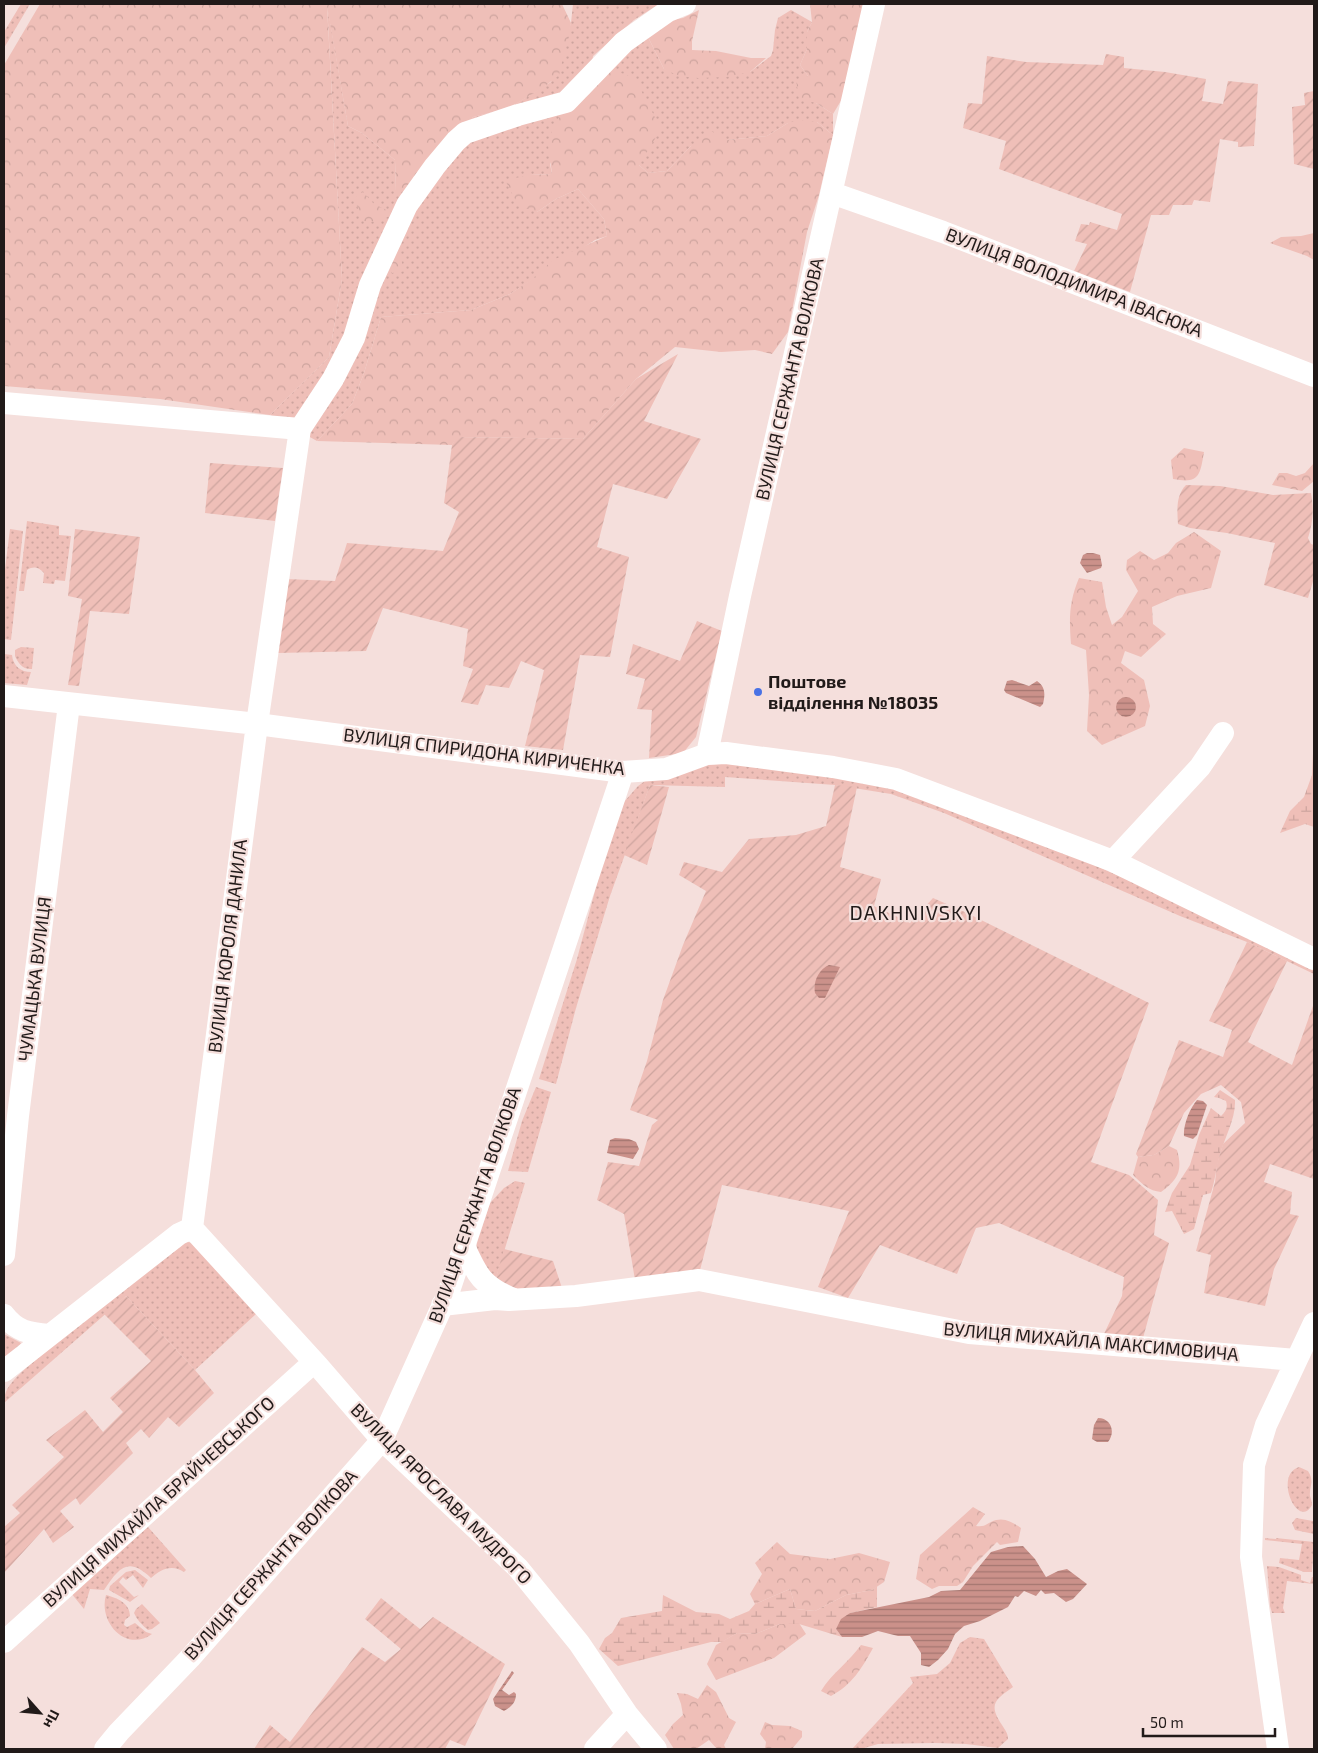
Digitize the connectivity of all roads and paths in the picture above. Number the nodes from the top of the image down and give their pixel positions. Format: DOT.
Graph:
graph roads {
  1 [pos="685,4"];
  2 [pos="874,4"];
  3 [pos="832,193"];
  4 [pos="1314,376"];
  5 [pos="4,403"];
  6 [pos="300,429"];
  7 [pos="4,696"];
  8 [pos="69,704"];
  9 [pos="257,724"];
  10 [pos="1223,733"];
  11 [pos="707,754"];
  12 [pos="623,772"];
  13 [pos="1113,861"];
  14 [pos="1314,959"];
  15 [pos="192,1228"];
  16 [pos="464,1246"];
  17 [pos="4,1255"];
  18 [pos="514,1300"];
  19 [pos="442,1305"];
  20 [pos="4,1315"];
  21 [pos="1314,1323"];
  22 [pos="50,1335"];
  23 [pos="1296,1360"];
  24 [pos="314,1362"];
  25 [pos="4,1371"];
  26 [pos="382,1440"];
  27 [pos="4,1642"];
  28 [pos="627,1714"];
  29 [pos="105,1749"];
  30 [pos="595,1749"];
  31 [pos="656,1749"];
  32 [pos="1278,1749"];
  1 -- 6 [label="street"];
  2 -- 3 [label="street, ВУЛИЦЯ СЕРЖАНТА ВОЛКОВА"];
  3 -- 4 [label="street, ВУЛИЦЯ ВОЛОДИМИРА ІВАСЮКА"];
  3 -- 11 [label="street, ВУЛИЦЯ СЕРЖАНТА ВОЛКОВА"];
  5 -- 6 [label="street"];
  6 -- 9 [label="street, ВУЛИЦЯ КОРОЛЯ ДАНИЛА"];
  7 -- 8 [label="street, ВУЛИЦЯ СПИРИДОНА КИРИЧЕНКА"];
  8 -- 9 [label="street, ВУЛИЦЯ СПИРИДОНА КИРИЧЕНКА"];
  8 -- 17 [label="street, ЧУМАЦЬКА ВУЛИЦЯ"];
  9 -- 12 [label="street, ВУЛИЦЯ СПИРИДОНА КИРИЧЕНКА"];
  9 -- 15 [label="street, ВУЛИЦЯ КОРОЛЯ ДАНИЛА"];
  10 -- 13 [label="street"];
  11 -- 12 [label="street, ВУЛИЦЯ СПИРИДОНА КИРИЧЕНКА"];
  11 -- 13 [label="street, ВУЛИЦЯ СПИРИДОНА КИРИЧЕНКА"];
  12 -- 16 [label="street, ВУЛИЦЯ СЕРЖАНТА ВОЛКОВА"];
  13 -- 14 [label="street, ВУЛИЦЯ СПИРИДОНА КИРИЧЕНКА"];
  15 -- 22 [label="street"];
  15 -- 24 [label="street, ВУЛИЦЯ ЯРОСЛАВА МУДРОГО"];
  16 -- 18 [label="street"];
  16 -- 19 [label="street, ВУЛИЦЯ СЕРЖАНТА ВОЛКОВА"];
  18 -- 19 [label="street, ВУЛИЦЯ МИХАЙЛА МАКСИМОВИЧА"];
  18 -- 23 [label="street, ВУЛИЦЯ МИХАЙЛА МАКСИМОВИЧА"];
  19 -- 26 [label="street, ВУЛИЦЯ СЕРЖАНТА ВОЛКОВА"];
  20 -- 22 [label="street"];
  21 -- 23 [label="street"];
  22 -- 25 [label="street"];
  23 -- 32 [label="street"];
  24 -- 26 [label="street, ВУЛИЦЯ ЯРОСЛАВА МУДРОГО"];
  24 -- 27 [label="street, ВУЛИЦЯ МИХАЙЛА БРАЙЧЕВСЬКОГО"];
  26 -- 28 [label="street, ВУЛИЦЯ ЯРОСЛАВА МУДРОГО"];
  26 -- 29 [label="street, ВУЛИЦЯ СЕРЖАНТА ВОЛКОВА"];
  28 -- 30 [label="street"];
  28 -- 31 [label="street, ВУЛИЦЯ ЯРОСЛАВА МУДРОГО"];
}
